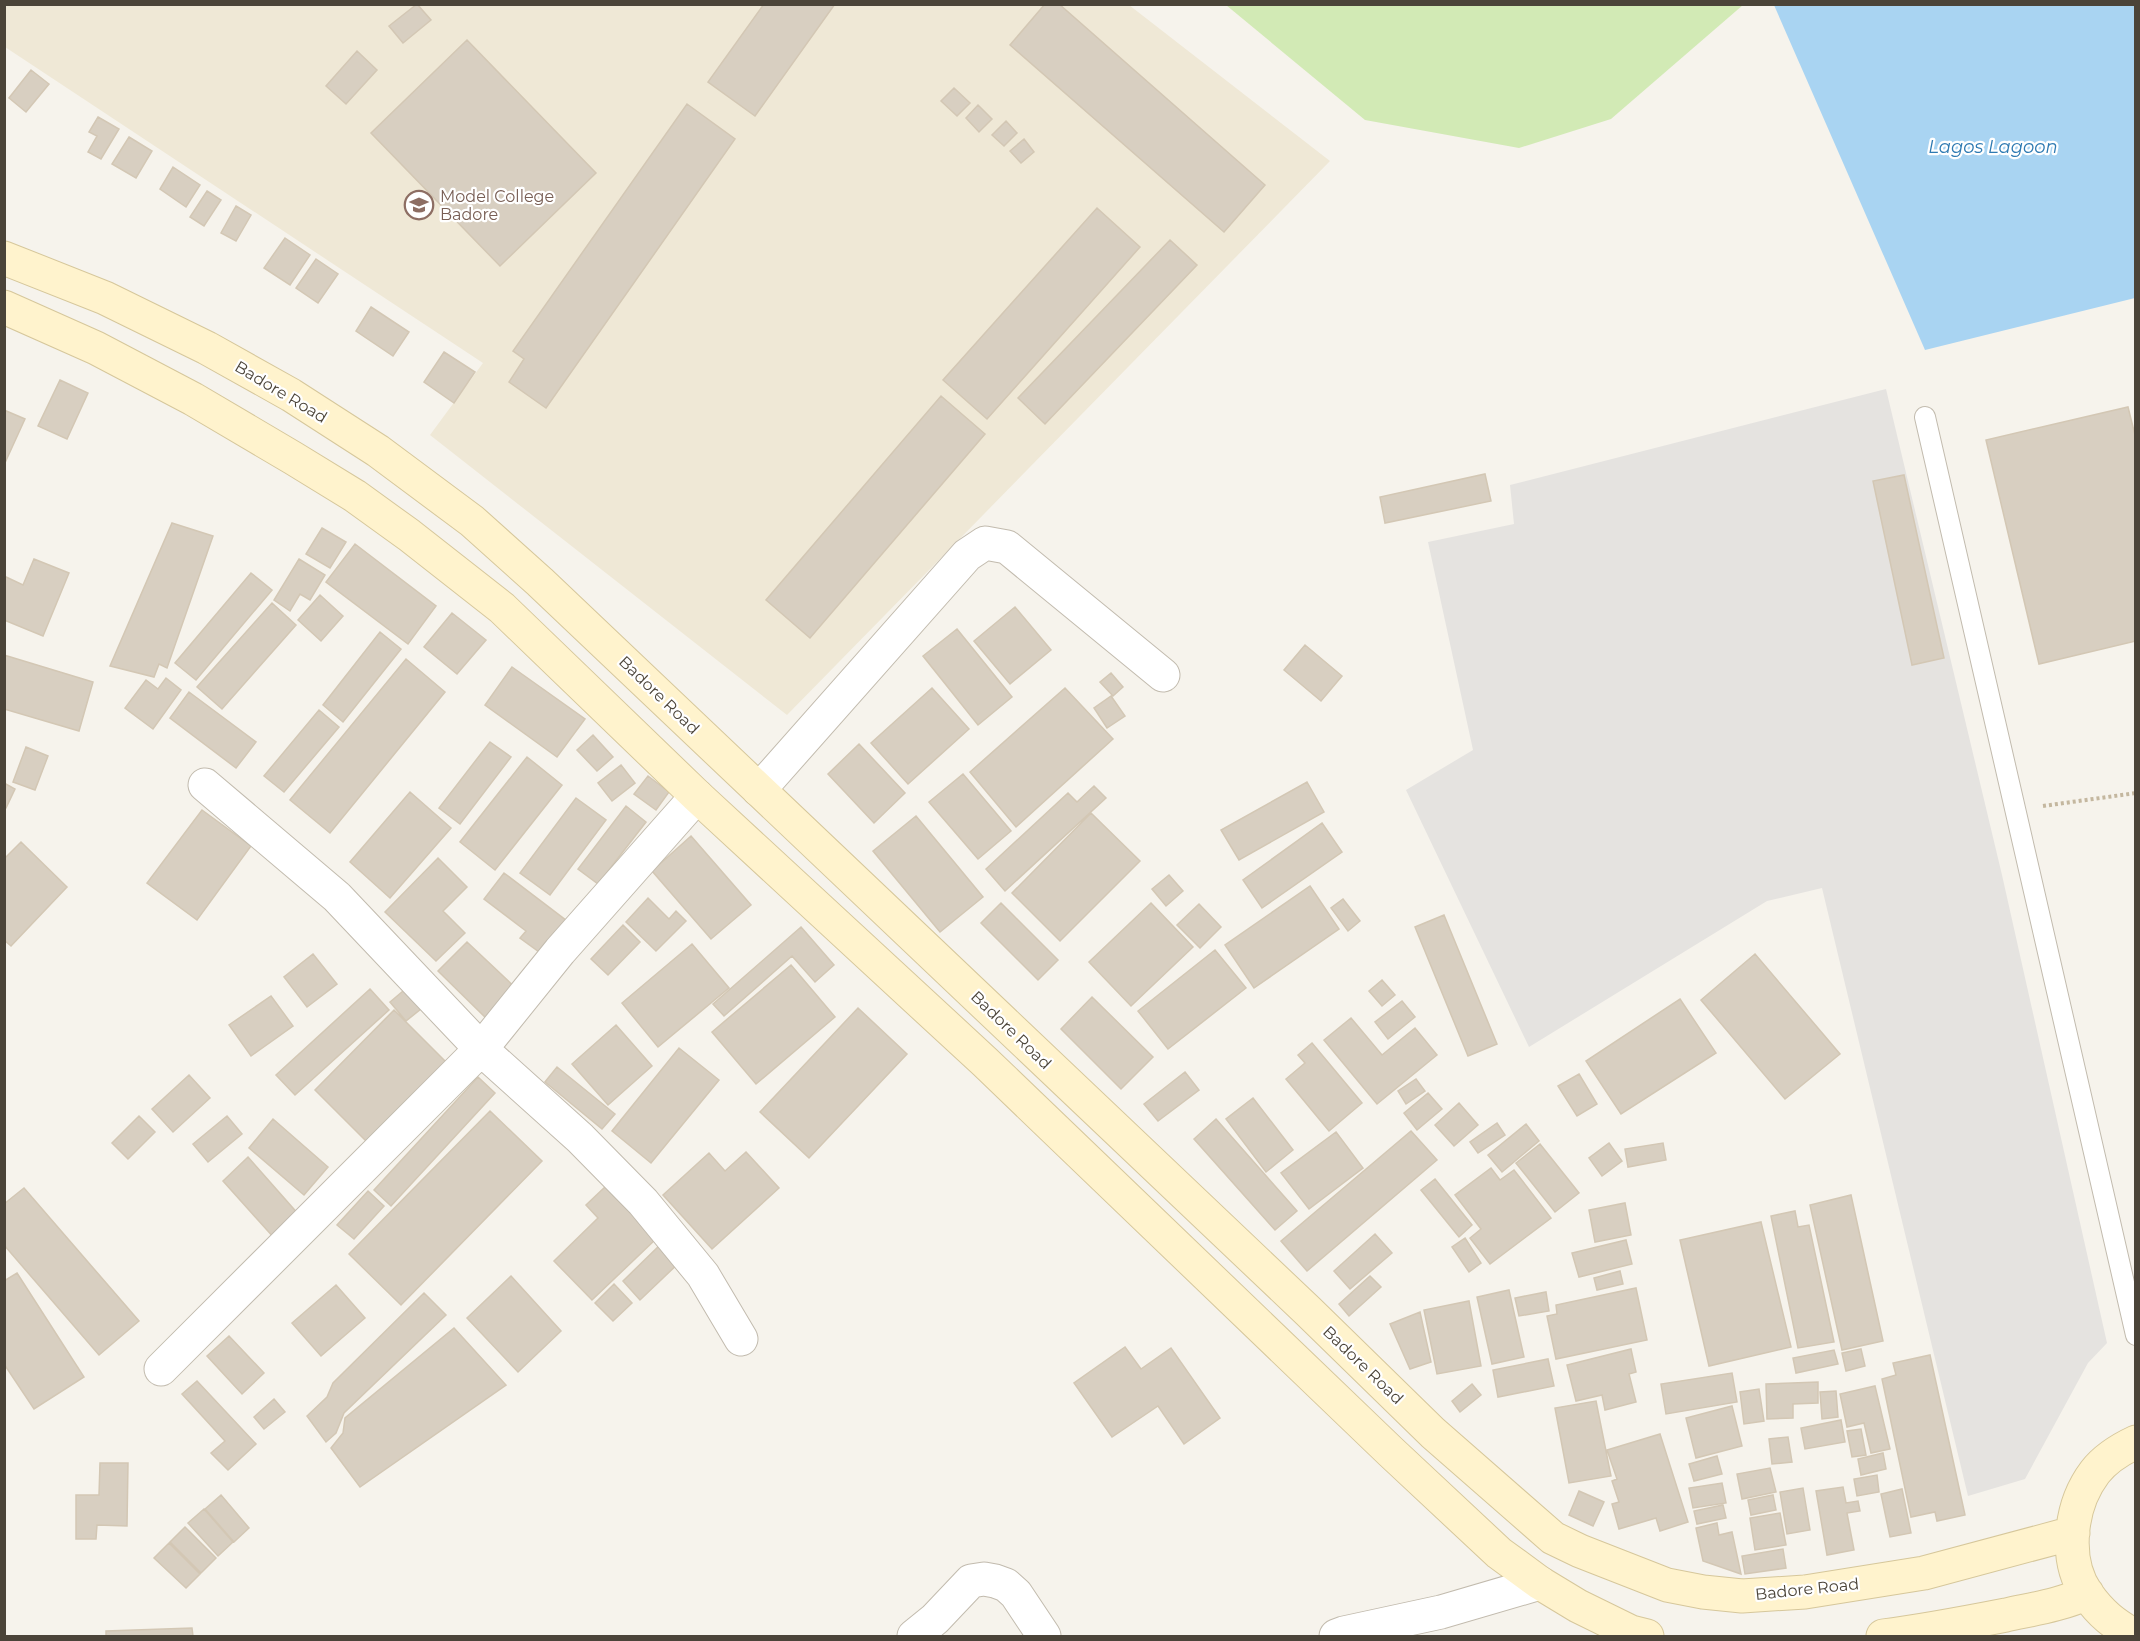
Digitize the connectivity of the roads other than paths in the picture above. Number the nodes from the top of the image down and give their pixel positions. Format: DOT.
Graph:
graph roads {
  1 [pos="4,258"];
  2 [pos="4,307"];
  3 [pos="1925,417"];
  4 [pos="1163,675"];
  5 [pos="205,785"];
  6 [pos="759,790"];
  7 [pos="698,796"];
  8 [pos="481,1049"];
  9 [pos="2136,1335"];
  10 [pos="741,1339"];
  11 [pos="161,1369"];
  12 [pos="2136,1442"];
  13 [pos="2073,1533"];
  14 [pos="1540,1583"];
  15 [pos="2086,1593"];
  16 [pos="914,1636"];
  17 [pos="1044,1636"];
  18 [pos="1336,1636"];
  19 [pos="1647,1636"];
  20 [pos="1883,1636"];
  21 [pos="2135,1636"];
  1 -- 6 [label="main road, Badore Road"];
  2 -- 7 [label="main road"];
  3 -- 9 [label="lane"];
  4 -- 6 [label="street"];
  5 -- 8 [label="street"];
  6 -- 13 [label="main road, Badore Road"];
  7 -- 8 [label="street"];
  7 -- 14 [label="main road"];
  8 -- 10 [label="street"];
  8 -- 11 [label="street"];
  12 -- 13 [label="main road"];
  13 -- 15 [label="main road"];
  14 -- 18 [label="street"];
  14 -- 19 [label="main road"];
  15 -- 20 [label="main road"];
  15 -- 21 [label="main road"];
  16 -- 17 [label="street"];
}
